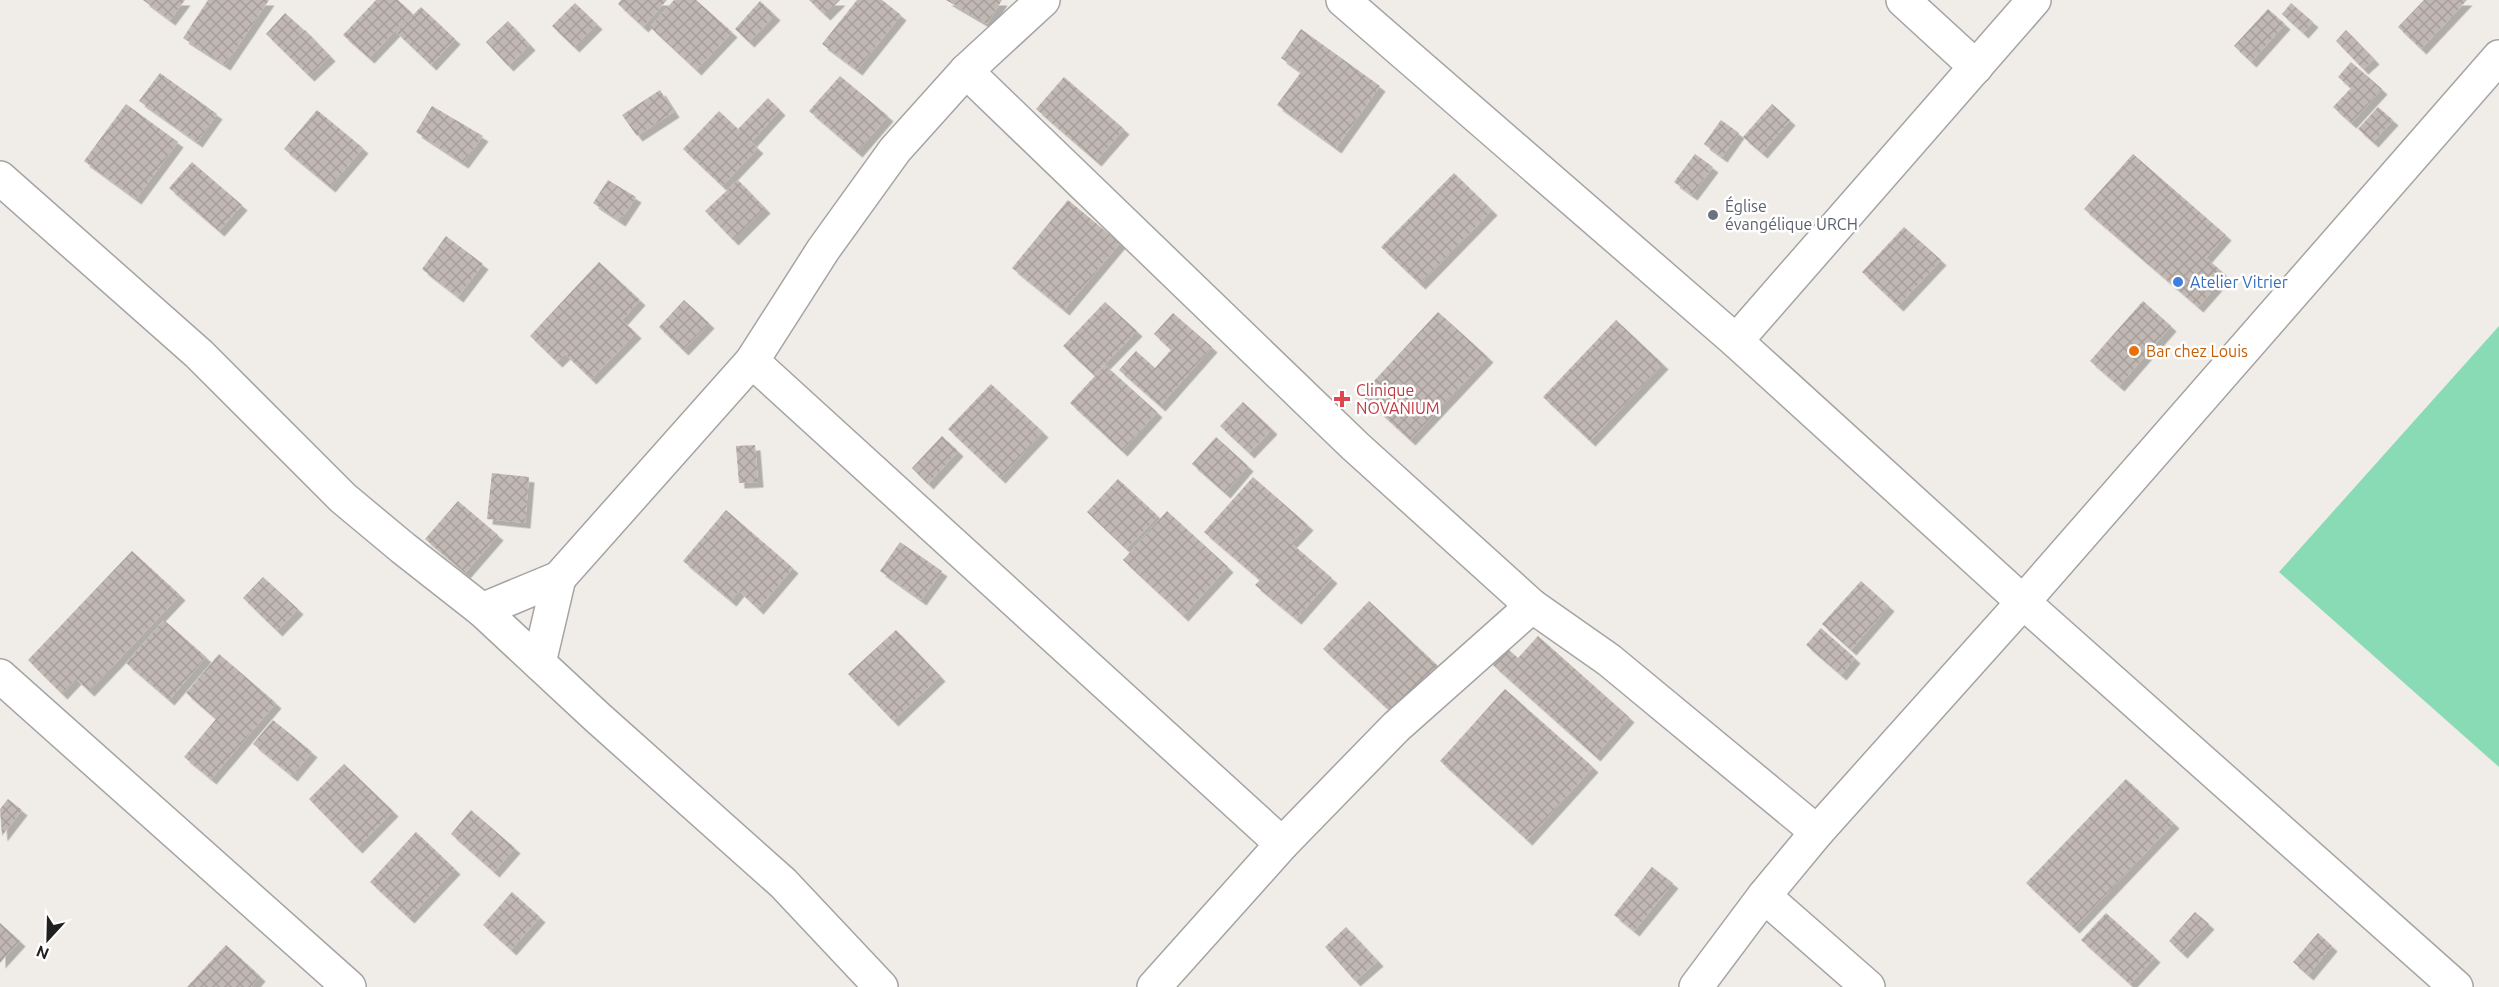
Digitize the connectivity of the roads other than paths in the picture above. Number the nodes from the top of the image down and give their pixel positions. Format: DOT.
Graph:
graph roads {
  1 [pos="1043,0"];
  2 [pos="1343,0"];
  3 [pos="1903,0"];
  4 [pos="2034,0"];
  5 [pos="2499,57"];
  6 [pos="1976,67"];
  7 [pos="966,71"];
  8 [pos="0,178"];
  9 [pos="1736,341"];
  10 [pos="752,361"];
  11 [pos="559,578"];
  12 [pos="2023,602"];
  13 [pos="1532,606"];
  14 [pos="482,610"];
  15 [pos="538,663"];
  16 [pos="0,676"];
  17 [pos="1817,832"];
  18 [pos="1282,844"];
  19 [pos="1764,896"];
  20 [pos="349,987"];
  21 [pos="881,987"];
  22 [pos="1154,987"];
  23 [pos="1695,987"];
  24 [pos="1868,987"];
  25 [pos="2456,987"];
  1 -- 7 [label="street"];
  2 -- 9 [label="street"];
  3 -- 6 [label="street"];
  4 -- 6 [label="street"];
  5 -- 12 [label="street"];
  6 -- 9 [label="street"];
  7 -- 10 [label="street"];
  7 -- 13 [label="street"];
  8 -- 14 [label="street"];
  9 -- 12 [label="street"];
  10 -- 11 [label="street"];
  10 -- 18 [label="street"];
  11 -- 14 [label="street"];
  11 -- 15 [label="street"];
  12 -- 17 [label="street"];
  12 -- 25 [label="street"];
  13 -- 17 [label="street"];
  13 -- 18 [label="street"];
  14 -- 15 [label="street"];
  15 -- 21 [label="street"];
  16 -- 20 [label="street"];
  17 -- 19 [label="street"];
  18 -- 22 [label="street"];
  19 -- 23 [label="street"];
  19 -- 24 [label="street"];
}
